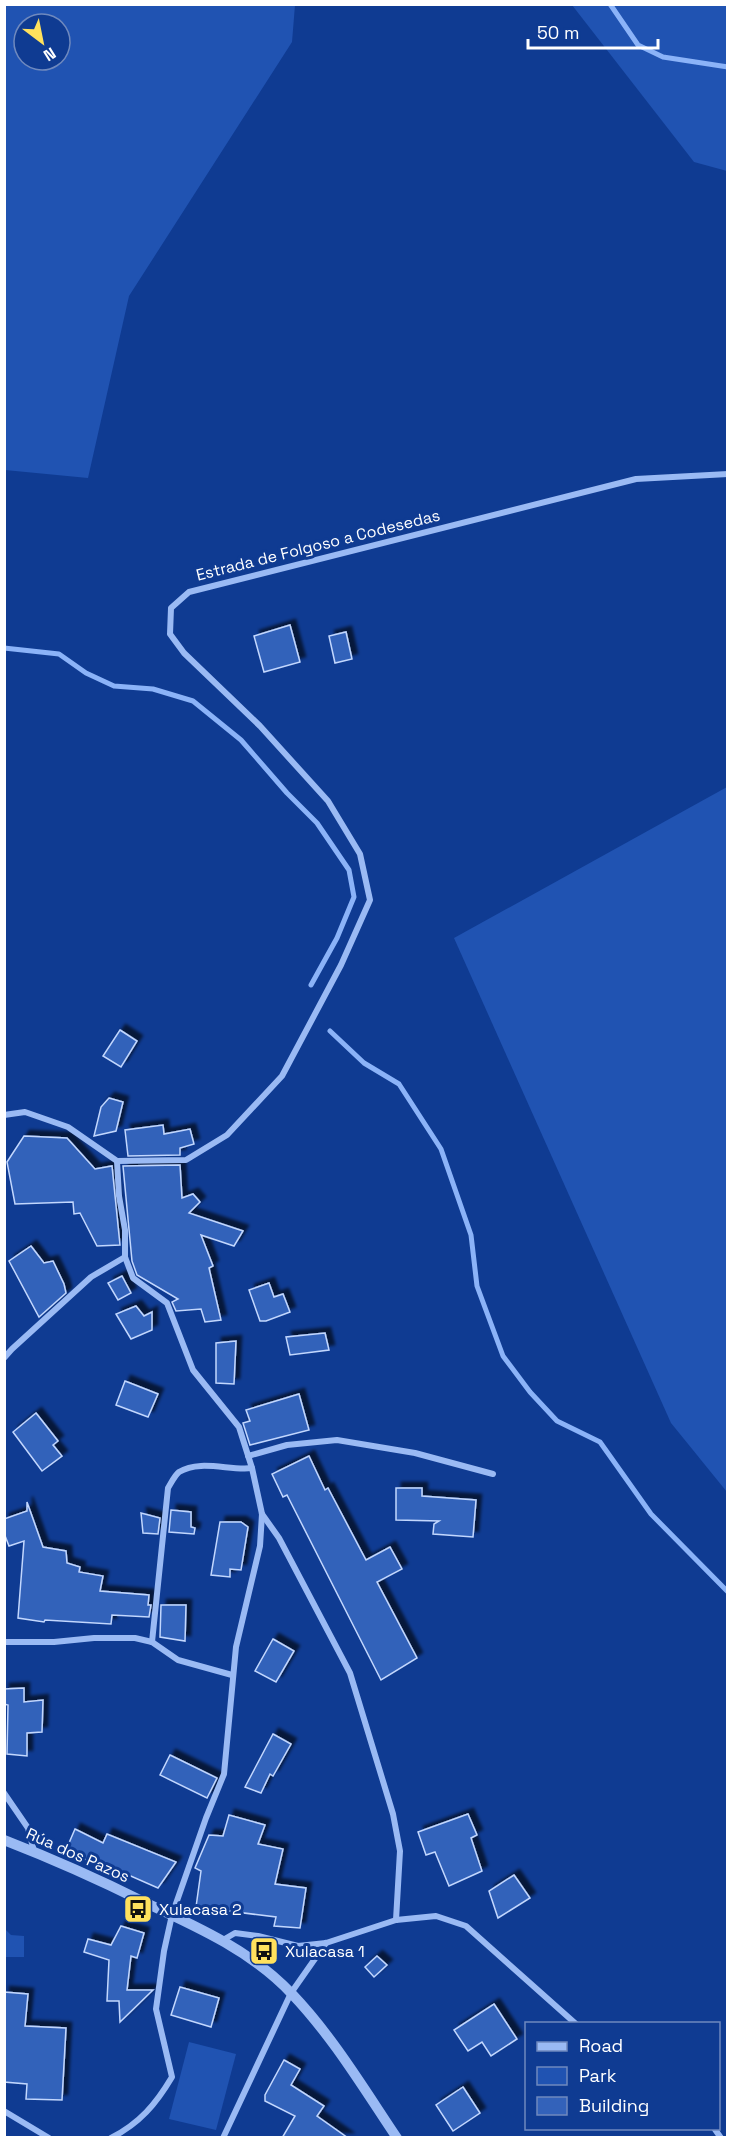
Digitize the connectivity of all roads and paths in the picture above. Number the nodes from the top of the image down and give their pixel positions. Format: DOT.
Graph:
graph roads {
  1 [pos="728,474"];
  2 [pos="4,1115"];
  3 [pos="117,1161"];
  4 [pos="125,1257"];
  5 [pos="4,1358"];
  6 [pos="248,1456"];
  7 [pos="252,1468"];
  8 [pos="493,1474"];
  9 [pos="261,1514"];
  10 [pos="4,1642"];
  11 [pos="152,1642"];
  12 [pos="232,1675"];
  13 [pos="4,1792"];
  14 [pos="4,1840"];
  15 [pos="34,1852"];
  16 [pos="172,1915"];
  17 [pos="396,1920"];
  18 [pos="223,1940"];
  19 [pos="326,1943"];
  20 [pos="291,1993"];
  21 [pos="574,2022"];
  22 [pos="4,2111"];
  23 [pos="49,2138"];
  24 [pos="111,2138"];
  25 [pos="223,2138"];
  26 [pos="398,2138"];
  1 -- 3 [label="street, Estrada de Folgoso a Codesedas"];
  2 -- 3 [label="street"];
  3 -- 4 [label="street"];
  4 -- 5 [label="street"];
  4 -- 6 [label="street"];
  6 -- 7 [label="street"];
  6 -- 8 [label="street"];
  7 -- 9 [label="street"];
  7 -- 11 [label="street"];
  9 -- 12 [label="street"];
  9 -- 17 [label="street"];
  10 -- 11 [label="street"];
  11 -- 12 [label="street"];
  12 -- 16 [label="street"];
  13 -- 15 [label="street"];
  14 -- 15 [label="street, Rúa dos Pazos"];
  15 -- 16 [label="street, Rúa dos Pazos"];
  16 -- 18 [label="street, Rúa dos Pazos"];
  16 -- 24 [label="street"];
  17 -- 19 [label="street"];
  17 -- 21 [label="street"];
  18 -- 19 [label="street"];
  18 -- 20 [label="street, Rúa dos Pazos"];
  19 -- 20 [label="street"];
  20 -- 25 [label="street"];
  20 -- 26 [label="street, Rúa dos Pazos"];
  22 -- 23 [label="street"];
}
